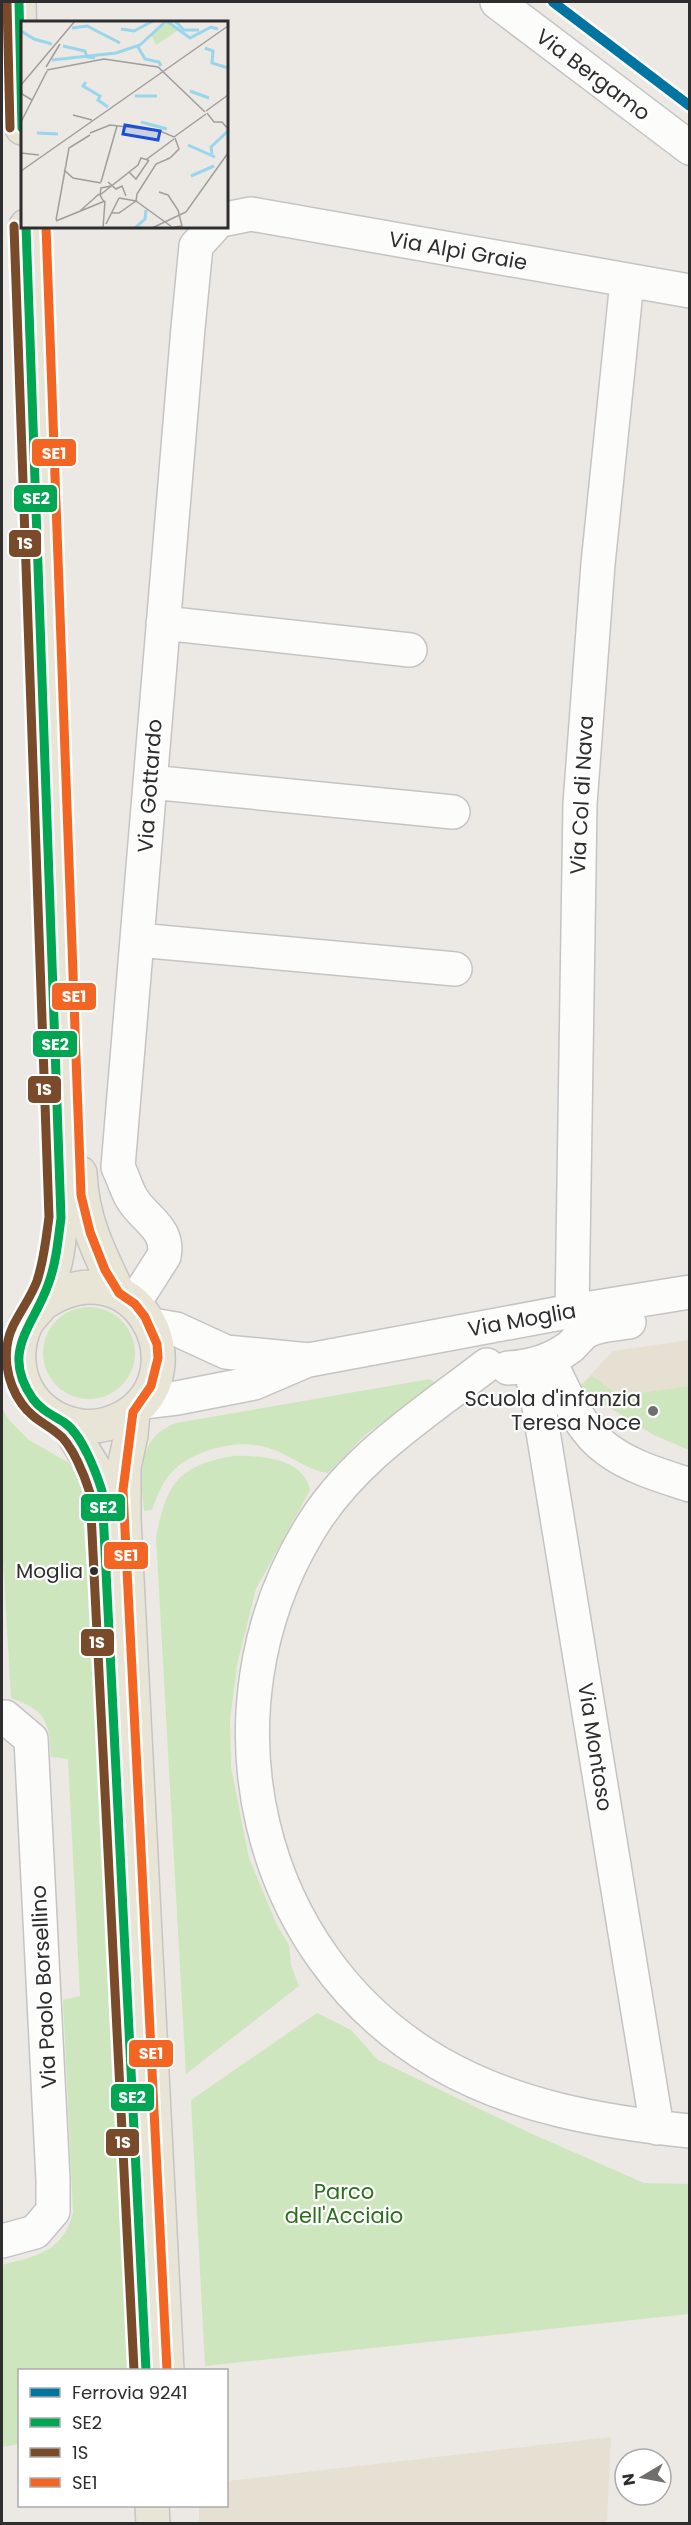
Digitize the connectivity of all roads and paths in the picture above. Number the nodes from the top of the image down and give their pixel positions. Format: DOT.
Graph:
graph roads {
  1 [pos="19,2"];
  2 [pos="39,2"];
  3 [pos="497,2"];
  4 [pos="40,21"];
  5 [pos="21,86"];
  6 [pos="690,148"];
  7 [pos="228,219"];
  8 [pos="26,228"];
  9 [pos="46,228"];
  10 [pos="205,236"];
  11 [pos="627,281"];
  12 [pos="690,291"];
  13 [pos="163,623"];
  14 [pos="410,650"];
  15 [pos="150,782"];
  16 [pos="453,812"];
  17 [pos="138,940"];
  18 [pos="455,969"];
  19 [pos="690,1292"];
  20 [pos="134,1307"];
  21 [pos="572,1311"];
  22 [pos="690,1313"];
  23 [pos="22,1322"];
  24 [pos="355,1351"];
  25 [pos="309,1360"];
  26 [pos="540,1363"];
  27 [pos="487,1365"];
  28 [pos="2,1377"];
  29 [pos="29,1395"];
  30 [pos="138,1407"];
  31 [pos="67,1424"];
  32 [pos="690,1485"];
  33 [pos="2,1717"];
  34 [pos="657,2128"];
  35 [pos="690,2131"];
  36 [pos="2,2241"];
  37 [pos="146,2369"];
  38 [pos="168,2369"];
  39 [pos="152,2507"];
  40 [pos="174,2507"];
  41 [pos="153,2523"];
  42 [pos="175,2523"];
  1 -- 5 [label="main road"];
  2 -- 4 [label="main road"];
  3 -- 6 [label="street, Via Bergamo"];
  7 -- 11 [label="street, Via Alpi Graie"];
  8 -- 23 [label="main road"];
  9 -- 20 [label="main road"];
  10 -- 13 [label="street, Via Gottardo"];
  11 -- 12 [label="street, Via Alpi Graie"];
  11 -- 21 [label="street, Via Col di Nava"];
  13 -- 14 [label="street"];
  13 -- 15 [label="street, Via Gottardo"];
  15 -- 16 [label="street"];
  15 -- 17 [label="street, Via Gottardo"];
  17 -- 18 [label="street"];
  17 -- 20 [label="street, Via Gottardo"];
  19 -- 21 [label="street, Via Moglia"];
  20 -- 23 [label="main road"];
  20 -- 25 [label="street, Via Moglia"];
  20 -- 30 [label="main road"];
  21 -- 24 [label="street, Via Moglia"];
  22 -- 26 [label="street, Via Moglia"];
  23 -- 29 [label="main road"];
  24 -- 25 [label="street, Via Moglia"];
  24 -- 27 [label="street, Via Moglia"];
  25 -- 30 [label="street, Via Moglia"];
  26 -- 27 [label="street, Via Moglia"];
  26 -- 32 [label="street"];
  26 -- 34 [label="street, Via Montoso"];
  27 -- 34 [label="street"];
  28 -- 29 [label="street"];
  29 -- 31 [label="main road"];
  30 -- 31 [label="main road"];
  30 -- 38 [label="main road"];
  31 -- 37 [label="main road"];
  33 -- 36 [label="street, Via Paolo Borsellino"];
  34 -- 35 [label="street"];
  39 -- 41 [label="main road"];
  40 -- 42 [label="main road"];
}
